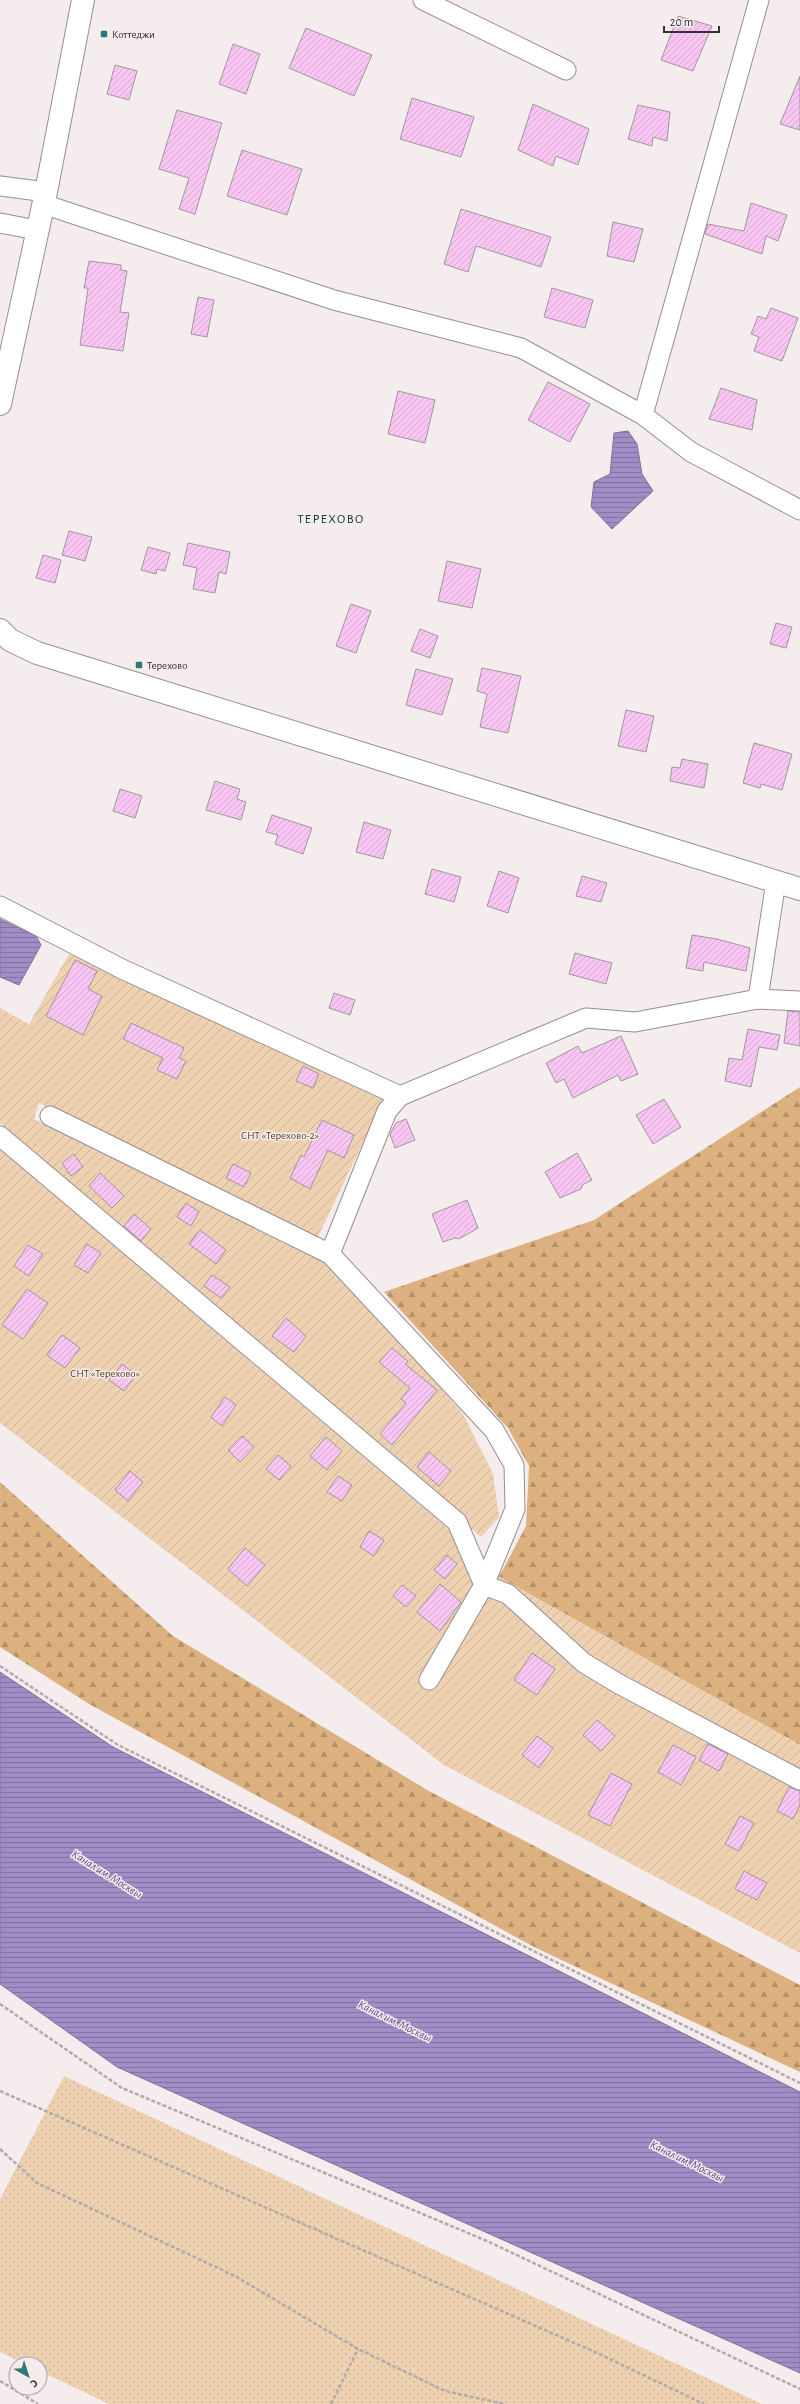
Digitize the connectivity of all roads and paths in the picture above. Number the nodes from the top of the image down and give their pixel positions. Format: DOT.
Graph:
graph roads {
  1 [pos="83,0"];
  2 [pos="423,0"];
  3 [pos="759,0"];
  4 [pos="566,70"];
  5 [pos="0,186"];
  6 [pos="44,198"];
  7 [pos="0,223"];
  8 [pos="37,230"];
  9 [pos="0,404"];
  10 [pos="643,415"];
  11 [pos="800,510"];
  12 [pos="0,630"];
  13 [pos="776,881"];
  14 [pos="800,889"];
  15 [pos="0,906"];
  16 [pos="758,999"];
  17 [pos="800,1001"];
  18 [pos="400,1096"];
  19 [pos="50,1116"];
  20 [pos="0,1136"];
  21 [pos="330,1254"];
  22 [pos="484,1585"];
  23 [pos="0,1666"];
  24 [pos="429,1680"];
  25 [pos="800,1780"];
  26 [pos="0,2004"];
  27 [pos="800,2083"];
  28 [pos="0,2091"];
  29 [pos="0,2149"];
  30 [pos="358,2349"];
  31 [pos="0,2381"];
  32 [pos="800,2389"];
  33 [pos="38,2404"];
  34 [pos="331,2404"];
  35 [pos="505,2404"];
  36 [pos="704,2404"];
  1 -- 6 [label="main road"];
  2 -- 4 [label="street"];
  3 -- 10 [label="street"];
  5 -- 6 [label="street"];
  6 -- 8 [label="main road"];
  6 -- 10 [label="street"];
  7 -- 8 [label="street"];
  8 -- 9 [label="main road"];
  10 -- 11 [label="street"];
  12 -- 13 [label="main road"];
  13 -- 14 [label="main road"];
  13 -- 16 [label="street"];
  15 -- 18 [label="street"];
  16 -- 17 [label="street"];
  16 -- 18 [label="street"];
  18 -- 21 [label="street"];
  19 -- 21 [label="street"];
  20 -- 22 [label="street"];
  21 -- 22 [label="street"];
  22 -- 24 [label="street"];
  22 -- 25 [label="street"];
  23 -- 27 [label="path"];
  26 -- 32 [label="path"];
  28 -- 36 [label="path"];
  29 -- 30 [label="path"];
  30 -- 34 [label="path"];
  30 -- 35 [label="path"];
  31 -- 33 [label="path"];
}
